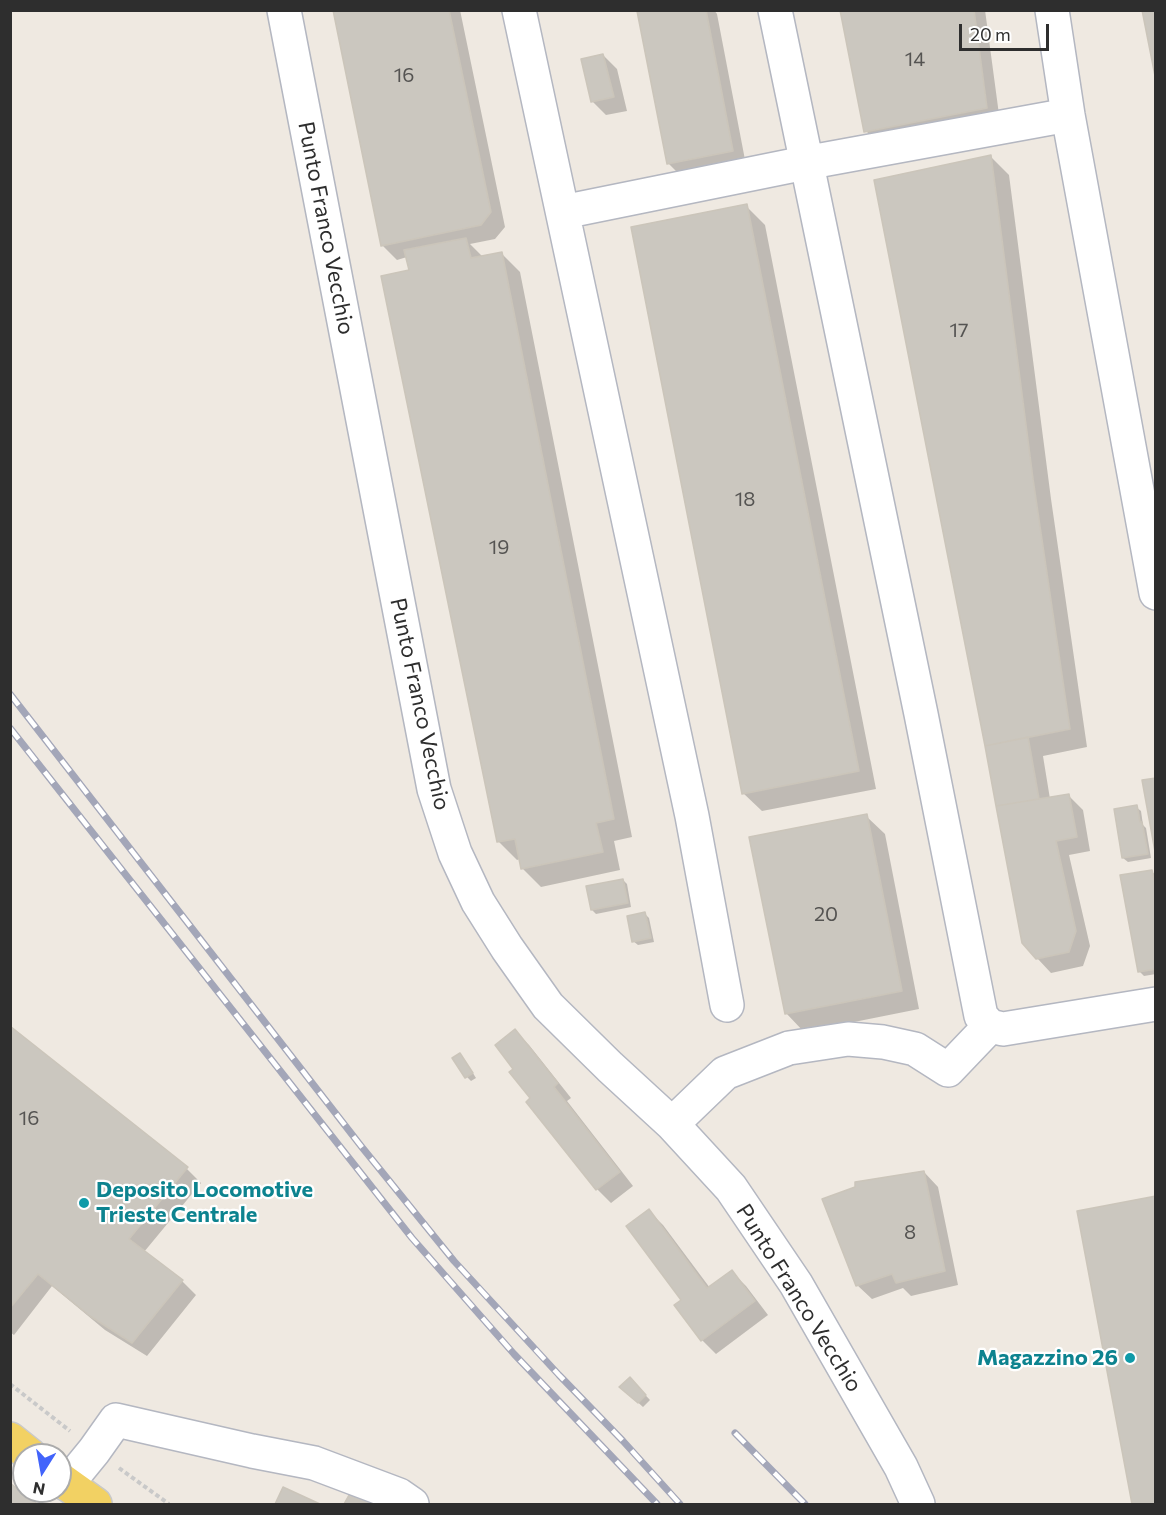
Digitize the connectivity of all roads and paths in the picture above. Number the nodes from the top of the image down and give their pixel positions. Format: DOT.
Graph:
graph roads {
  1 [pos="284,10"];
  2 [pos="519,10"];
  3 [pos="775,10"];
  4 [pos="1052,10"];
  5 [pos="1068,115"];
  6 [pos="805,163"];
  7 [pos="563,212"];
  8 [pos="1155,593"];
  9 [pos="1155,1004"];
  10 [pos="727,1005"];
  11 [pos="990,1026"];
  12 [pos="672,1124"];
  13 [pos="72,1472"];
  14 [pos="72,1488"];
  15 [pos="94,1504"];
  16 [pos="412,1504"];
  17 [pos="918,1504"];
  1 -- 12 [label="street, Punto Franco Vecchio"];
  2 -- 7 [label="street"];
  3 -- 6 [label="street"];
  4 -- 5 [label="street"];
  5 -- 6 [label="street"];
  5 -- 8 [label="street"];
  6 -- 7 [label="street"];
  6 -- 11 [label="street"];
  7 -- 10 [label="street"];
  9 -- 11 [label="street"];
  11 -- 12 [label="street"];
  12 -- 17 [label="street, Punto Franco Vecchio"];
  13 -- 16 [label="street"];
  14 -- 15 [label="main road"];
}
